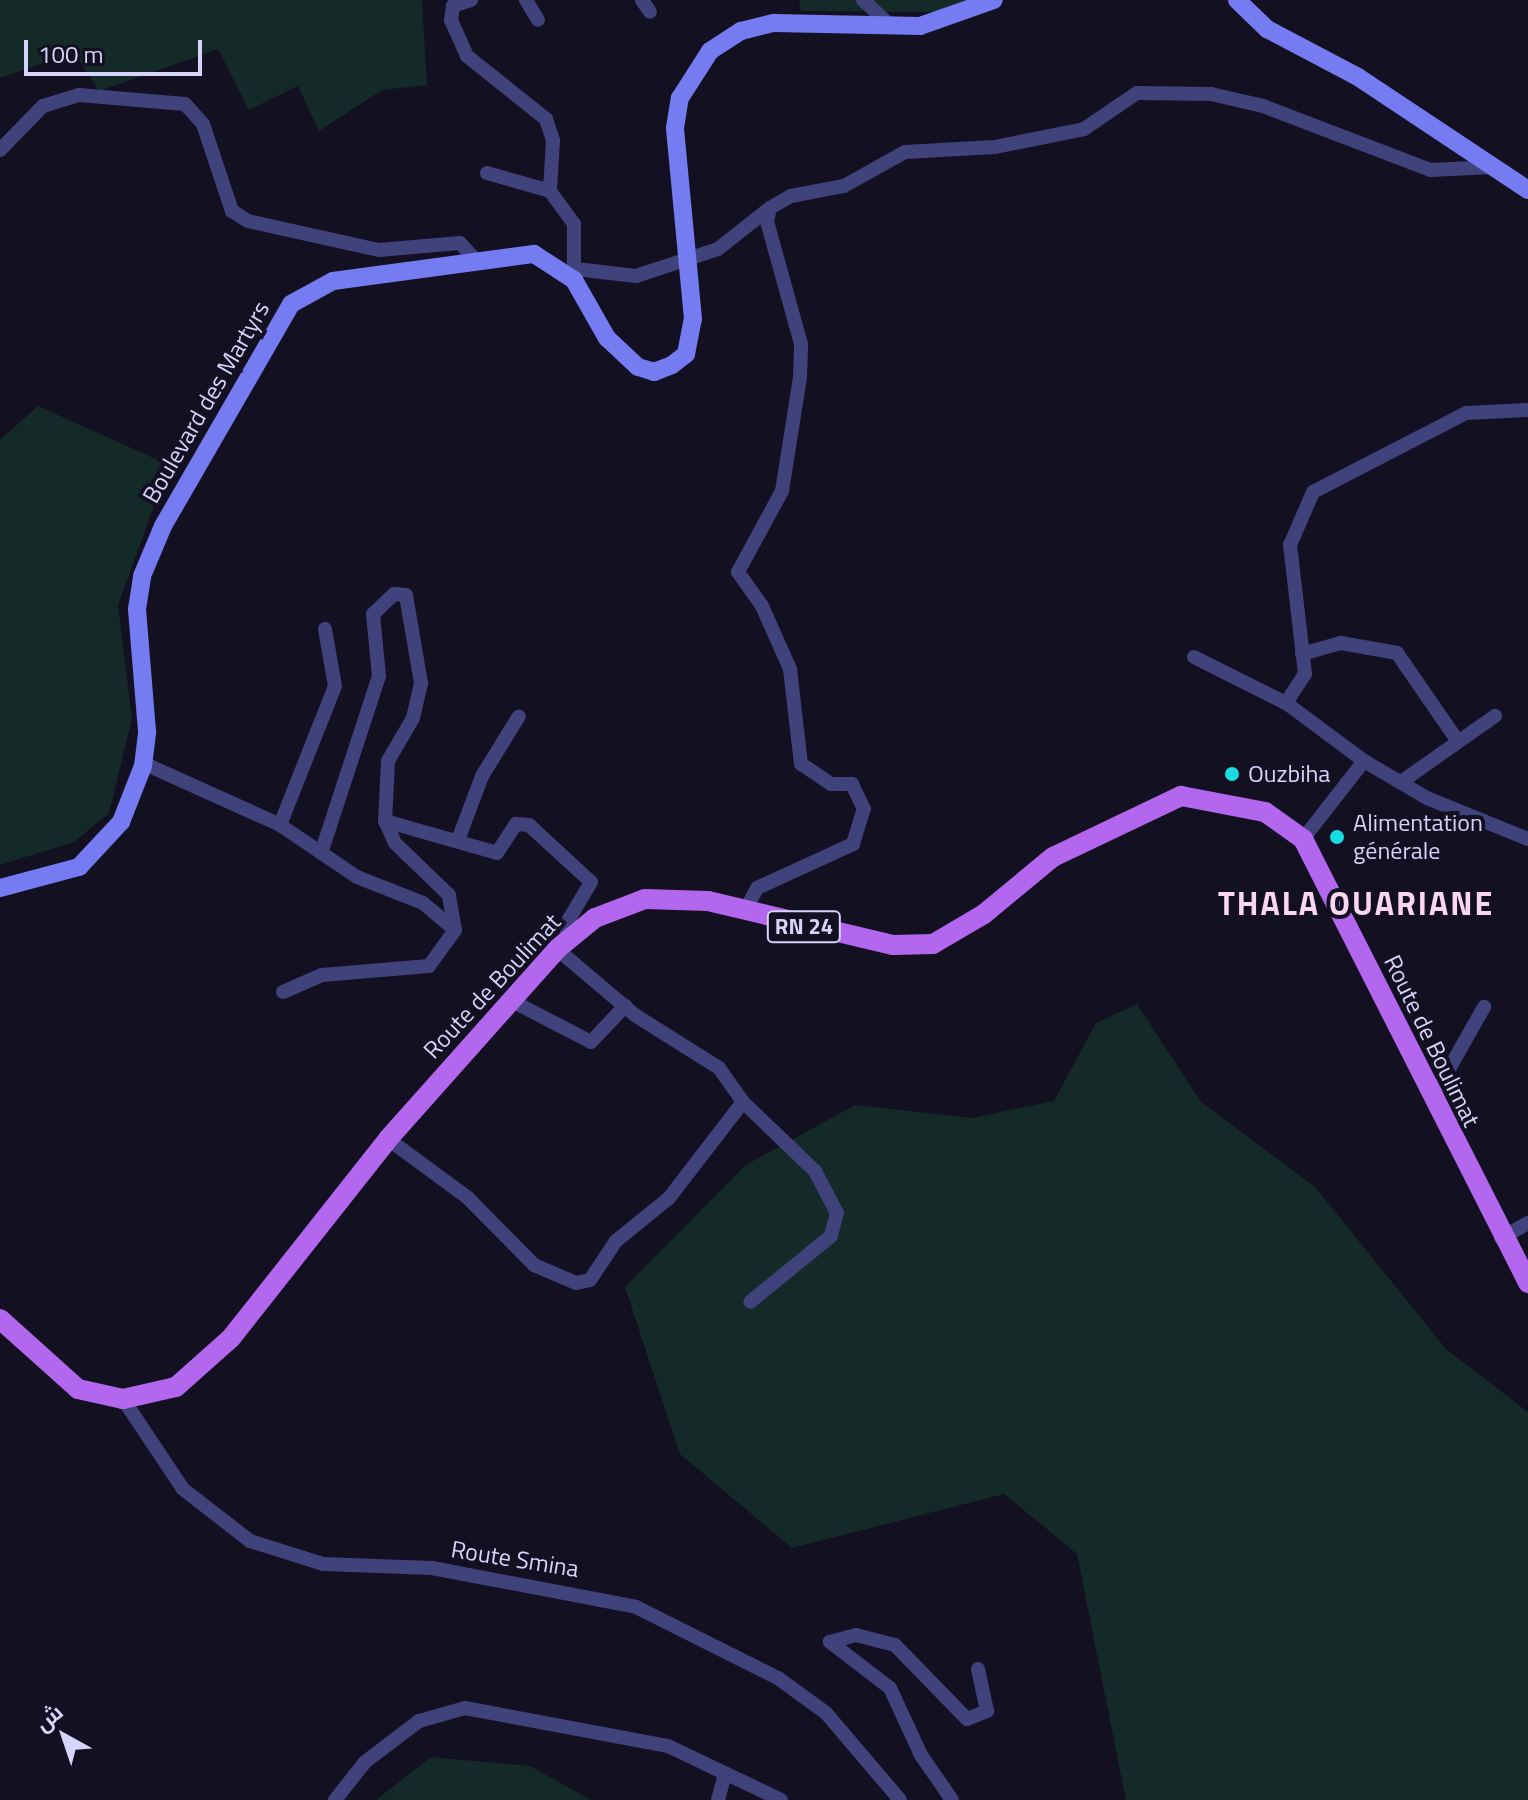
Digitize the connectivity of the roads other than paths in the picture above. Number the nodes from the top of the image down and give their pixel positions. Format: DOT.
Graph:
graph roads {
  1 [pos="471,0"];
  2 [pos="526,0"];
  3 [pos="863,0"];
  4 [pos="994,0"];
  5 [pos="1237,0"];
  6 [pos="538,20"];
  7 [pos="892,27"];
  8 [pos="0,150"];
  9 [pos="1498,167"];
  10 [pos="487,173"];
  11 [pos="1528,190"];
  12 [pos="550,191"];
  13 [pos="770,208"];
  14 [pos="687,258"];
  15 [pos="476,261"];
  16 [pos="575,274"];
  17 [pos="1528,410"];
  18 [pos="325,629"];
  19 [pos="1302,654"];
  20 [pos="1194,657"];
  21 [pos="1286,703"];
  22 [pos="519,716"];
  23 [pos="1495,716"];
  24 [pos="1457,740"];
  25 [pos="1364,761"];
  26 [pos="143,764"];
  27 [pos="1401,782"];
  28 [pos="385,821"];
  29 [pos="280,825"];
  30 [pos="1303,839"];
  31 [pos="1528,839"];
  32 [pos="458,840"];
  33 [pos="321,853"];
  34 [pos="0,888"];
  35 [pos="745,911"];
  36 [pos="455,930"];
  37 [pos="561,946"];
  38 [pos="283,992"];
  39 [pos="510,1000"];
  40 [pos="625,1006"];
  41 [pos="1484,1007"];
  42 [pos="1432,1099"];
  43 [pos="743,1102"];
  44 [pos="388,1139"];
  45 [pos="1528,1223"];
  46 [pos="1501,1238"];
  47 [pos="1528,1283"];
  48 [pos="750,1302"];
  49 [pos="0,1319"];
  50 [pos="123,1399"];
  51 [pos="978,1669"];
  52 [pos="724,1777"];
  53 [pos="335,1800"];
  54 [pos="718,1800"];
  55 [pos="781,1800"];
  56 [pos="900,1800"];
  57 [pos="952,1800"];
  1 -- 12 [label="street"];
  2 -- 6 [label="street"];
  3 -- 7 [label="street"];
  4 -- 7 [label="main road, Boulevard des Martyrs"];
  5 -- 9 [label="main road"];
  7 -- 14 [label="main road, Boulevard des Martyrs"];
  8 -- 15 [label="street"];
  9 -- 11 [label="main road"];
  9 -- 13 [label="street"];
  10 -- 12 [label="street"];
  12 -- 16 [label="street"];
  13 -- 14 [label="street"];
  13 -- 35 [label="street"];
  14 -- 16 [label="street"];
  14 -- 16 [label="main road, Boulevard des Martyrs"];
  15 -- 16 [label="main road, Boulevard des Martyrs"];
  15 -- 26 [label="main road, Boulevard des Martyrs"];
  17 -- 19 [label="street"];
  18 -- 29 [label="street"];
  19 -- 21 [label="street"];
  19 -- 24 [label="street"];
  20 -- 21 [label="street"];
  21 -- 25 [label="street"];
  22 -- 32 [label="street"];
  23 -- 24 [label="street"];
  24 -- 27 [label="street"];
  25 -- 27 [label="street"];
  25 -- 30 [label="street"];
  26 -- 29 [label="street"];
  26 -- 34 [label="main road, Boulevard des Martyrs"];
  27 -- 31 [label="street"];
  28 -- 32 [label="street"];
  28 -- 33 [label="street"];
  28 -- 36 [label="street"];
  29 -- 33 [label="street"];
  30 -- 35 [label="main road, Route de Boulimat / RN 24"];
  30 -- 42 [label="main road, Route de Boulimat / RN 24"];
  32 -- 37 [label="street"];
  33 -- 36 [label="street"];
  35 -- 37 [label="main road, Route de Boulimat / RN 24"];
  36 -- 38 [label="street"];
  37 -- 39 [label="main road, Route de Boulimat / RN 24"];
  37 -- 40 [label="street"];
  39 -- 40 [label="street"];
  39 -- 44 [label="main road, Route de Boulimat / RN 24"];
  40 -- 43 [label="street"];
  41 -- 42 [label="street"];
  42 -- 46 [label="main road, Route de Boulimat / RN 24"];
  43 -- 44 [label="street"];
  43 -- 48 [label="street"];
  44 -- 50 [label="main road, Route de Boulimat / RN 24"];
  45 -- 46 [label="street"];
  46 -- 47 [label="main road, Route de Boulimat / RN 24"];
  49 -- 50 [label="main road, Route de Boulimat / RN 24"];
  50 -- 56 [label="street, Route Smina"];
  51 -- 57 [label="street"];
  52 -- 53 [label="street"];
  52 -- 54 [label="street"];
  52 -- 55 [label="street"];
}
